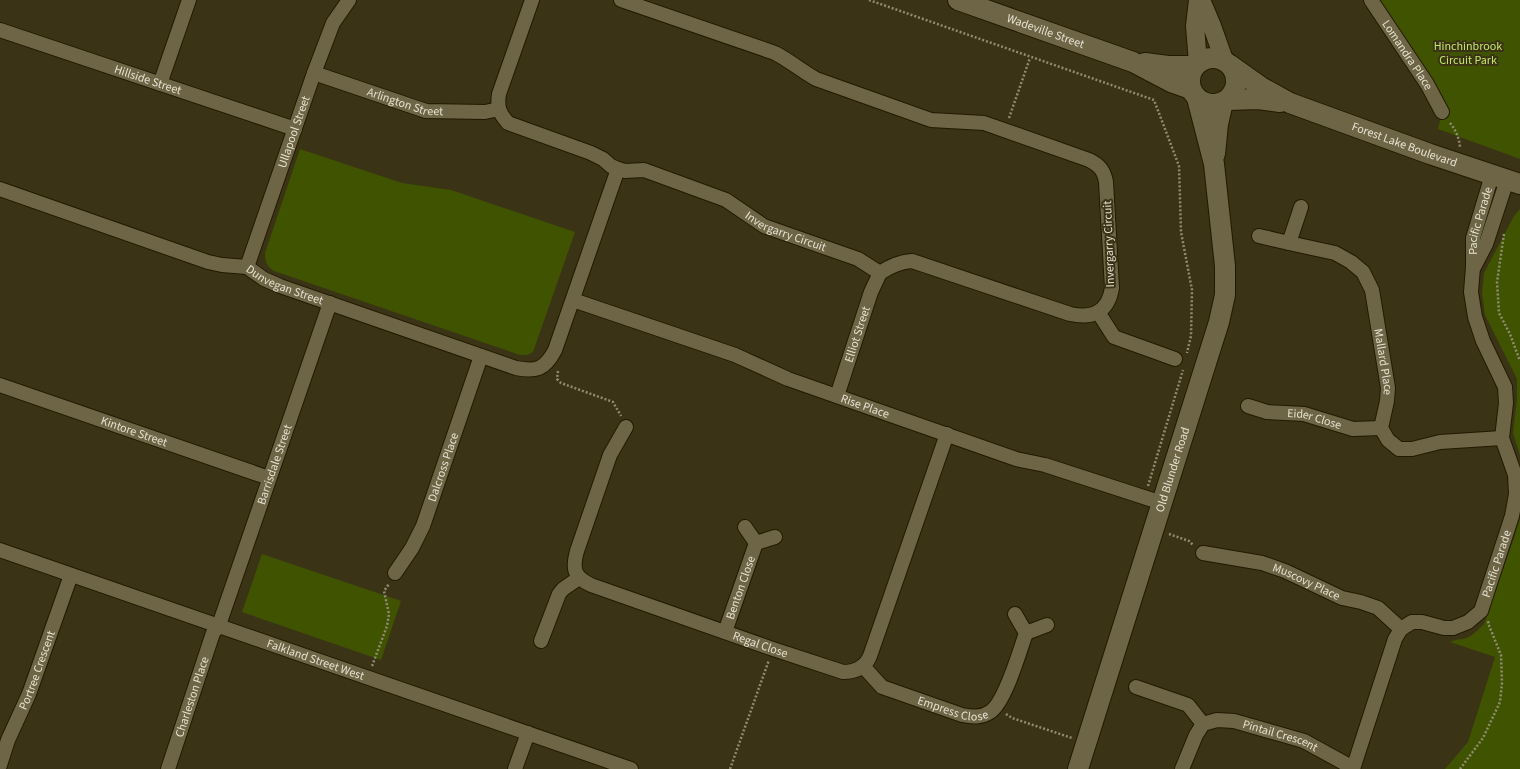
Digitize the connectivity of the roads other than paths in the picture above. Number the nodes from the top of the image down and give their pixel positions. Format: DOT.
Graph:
graph roads {
  1 [pos="189,0"];
  2 [pos="349,0"];
  3 [pos="532,0"];
  4 [pos="621,0"];
  5 [pos="958,0"];
  6 [pos="1198,0"];
  7 [pos="1201,0"];
  8 [pos="1371,0"];
  9 [pos="0,30"];
  10 [pos="1133,62"];
  11 [pos="1227,62"];
  12 [pos="1196,65"];
  13 [pos="314,73"];
  14 [pos="160,84"];
  15 [pos="1194,94"];
  16 [pos="1225,101"];
  17 [pos="1290,103"];
  18 [pos="499,109"];
  19 [pos="1442,112"];
  20 [pos="295,129"];
  21 [pos="1214,164"];
  22 [pos="618,169"];
  23 [pos="1506,180"];
  24 [pos="0,189"];
  25 [pos="1300,207"];
  26 [pos="1259,236"];
  27 [pos="1289,243"];
  28 [pos="247,267"];
  29 [pos="1473,267"];
  30 [pos="880,273"];
  31 [pos="573,300"];
  32 [pos="330,303"];
  33 [pos="1098,312"];
  34 [pos="481,356"];
  35 [pos="1175,359"];
  36 [pos="0,385"];
  37 [pos="837,396"];
  38 [pos="1248,406"];
  39 [pos="626,427"];
  40 [pos="1381,428"];
  41 [pos="947,434"];
  42 [pos="1502,438"];
  43 [pos="269,478"];
  44 [pos="1162,503"];
  45 [pos="745,527"];
  46 [pos="775,537"];
  47 [pos="756,543"];
  48 [pos="0,550"];
  49 [pos="1203,553"];
  50 [pos="395,573"];
  51 [pos="71,575"];
  52 [pos="579,578"];
  53 [pos="1015,614"];
  54 [pos="1047,625"];
  55 [pos="219,626"];
  56 [pos="1401,629"];
  57 [pos="725,632"];
  58 [pos="1026,633"];
  59 [pos="541,641"];
  60 [pos="863,666"];
  61 [pos="1136,686"];
  62 [pos="1203,724"];
  63 [pos="528,733"];
  64 [pos="0,765"];
  65 [pos="1353,768"];
  66 [pos="168,769"];
  67 [pos="515,769"];
  68 [pos="631,769"];
  69 [pos="1078,769"];
  70 [pos="1182,769"];
  1 -- 14 [label="street"];
  2 -- 13 [label="street, Ullapool Street"];
  3 -- 18 [label="street"];
  4 -- 33 [label="street, Invergarry Circuit"];
  5 -- 10 [label="main road, Wadeville Street"];
  6 -- 12 [label="street"];
  7 -- 11 [label="street"];
  8 -- 19 [label="street, Lomandra Place"];
  9 -- 14 [label="street, Hillside Street"];
  10 -- 12 [label="main road, Wadeville Street"];
  10 -- 15 [label="main road, Wadeville Street"];
  11 -- 12 [label="main road"];
  11 -- 16 [label="main road"];
  11 -- 17 [label="main road, Forest Lake Boulevard"];
  12 -- 15 [label="main road"];
  13 -- 18 [label="street, Arlington Street"];
  13 -- 20 [label="street, Ullapool Street"];
  14 -- 20 [label="street, Hillside Street"];
  15 -- 16 [label="main road"];
  15 -- 21 [label="main road, Old Blunder Road"];
  16 -- 17 [label="main road, Forest Lake Boulevard"];
  16 -- 21 [label="main road, Old Blunder Road"];
  17 -- 23 [label="main road, Forest Lake Boulevard"];
  18 -- 22 [label="street, Invergarry Circuit"];
  20 -- 28 [label="street, Ullapool Street"];
  21 -- 44 [label="main road, Old Blunder Road"];
  22 -- 30 [label="street, Invergarry Circuit"];
  22 -- 31 [label="street"];
  23 -- 29 [label="street, Pacific Parade"];
  23 -- 29 [label="street, Pacific Parade"];
  24 -- 28 [label="street, Dunvegan Street"];
  25 -- 27 [label="street"];
  26 -- 27 [label="street, Mallard Place"];
  27 -- 40 [label="street, Mallard Place"];
  28 -- 32 [label="street, Dunvegan Street"];
  29 -- 42 [label="street, Pacific Parade"];
  30 -- 33 [label="street"];
  30 -- 37 [label="street, Elliot Street"];
  31 -- 34 [label="street, Dunvegan Street"];
  31 -- 37 [label="street, Rise Place"];
  32 -- 34 [label="street, Dunvegan Street"];
  32 -- 43 [label="street, Barrisdale Street"];
  33 -- 35 [label="street"];
  34 -- 50 [label="street, Dalcross Place"];
  36 -- 43 [label="street, Kintore Street"];
  37 -- 41 [label="street, Rise Place"];
  38 -- 40 [label="street, Eider Close"];
  39 -- 52 [label="street"];
  40 -- 42 [label="street"];
  41 -- 44 [label="street, Rise Place"];
  41 -- 60 [label="street"];
  42 -- 56 [label="street, Pacific Parade"];
  43 -- 55 [label="street, Barrisdale Street"];
  44 -- 69 [label="main road, Old Blunder Road"];
  45 -- 47 [label="street, Benton Close"];
  46 -- 47 [label="street, Benton Close"];
  47 -- 57 [label="street, Benton Close"];
  48 -- 51 [label="street, Falkland Street West"];
  49 -- 56 [label="street, Muscovy Place"];
  51 -- 55 [label="street, Falkland Street West"];
  51 -- 64 [label="street, Portree Crescent"];
  52 -- 57 [label="street, Regal Close"];
  52 -- 59 [label="street"];
  53 -- 58 [label="street"];
  54 -- 58 [label="street"];
  55 -- 63 [label="street, Falkland Street West"];
  55 -- 66 [label="street, Charleston Place"];
  56 -- 65 [label="street"];
  57 -- 60 [label="street, Regal Close"];
  58 -- 60 [label="street, Empress Close"];
  61 -- 62 [label="street"];
  62 -- 65 [label="street, Pintail Crescent"];
  62 -- 70 [label="street"];
  63 -- 67 [label="street"];
  63 -- 68 [label="street, Falkland Street West"];
}
